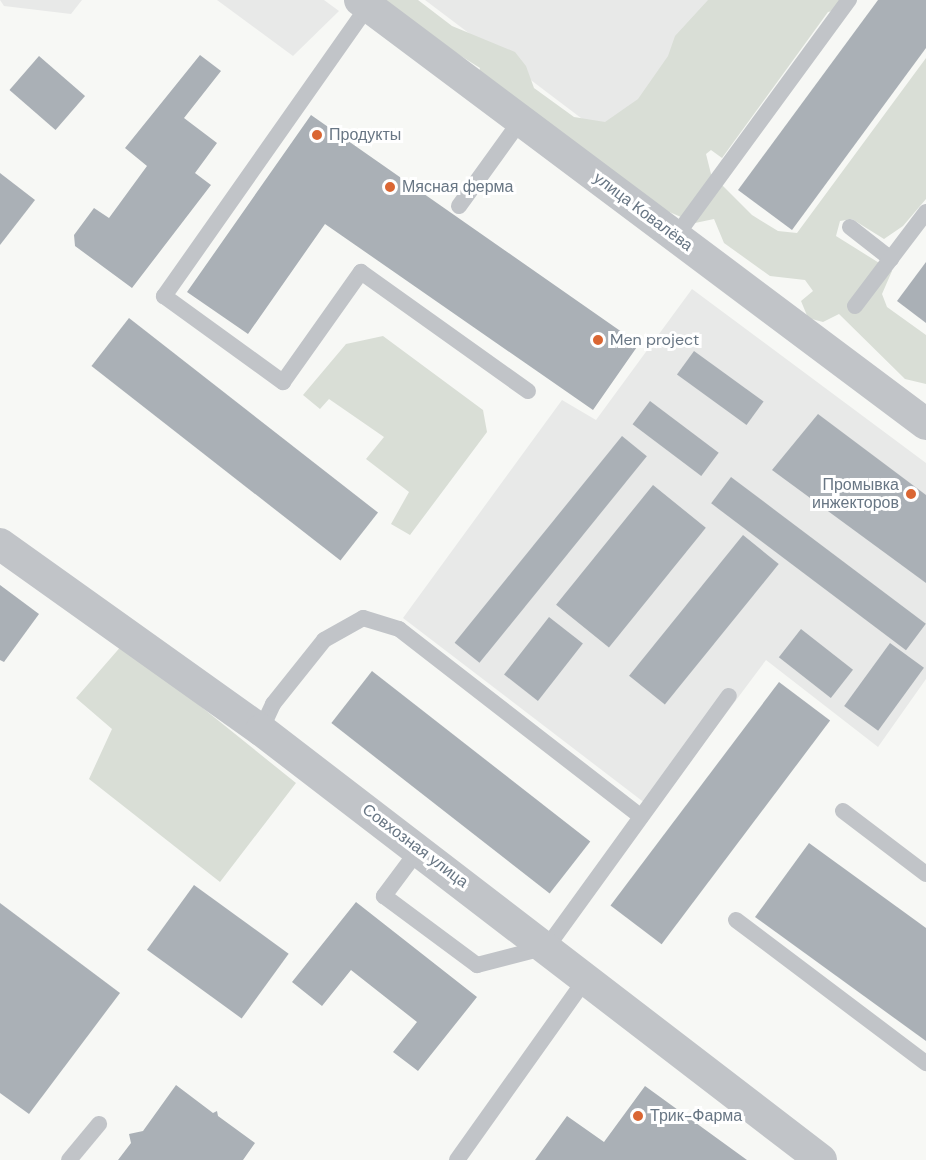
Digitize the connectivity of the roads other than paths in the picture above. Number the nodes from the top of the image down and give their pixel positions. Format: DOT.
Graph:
graph roads {
  1 [pos="849,0"];
  2 [pos="364,3"];
  3 [pos="521,120"];
  4 [pos="459,206"];
  5 [pos="926,212"];
  6 [pos="850,226"];
  7 [pos="676,237"];
  8 [pos="891,259"];
  9 [pos="855,306"];
  10 [pos="528,391"];
  11 [pos="926,424"];
  12 [pos="0,544"];
  13 [pos="729,696"];
  14 [pos="261,730"];
  15 [pos="843,811"];
  16 [pos="641,817"];
  17 [pos="418,849"];
  18 [pos="926,874"];
  19 [pos="736,920"];
  20 [pos="547,947"];
  21 [pos="587,977"];
  22 [pos="926,1063"];
  23 [pos="99,1124"];
  24 [pos="69,1160"];
  25 [pos="457,1160"];
  26 [pos="821,1160"];
  1 -- 7 [label="lane"];
  2 -- 3 [label="street, улица Ковалёва"];
  2 -- 10 [label="lane"];
  3 -- 4 [label="lane"];
  3 -- 7 [label="street, улица Ковалёва"];
  5 -- 8 [label="lane"];
  6 -- 8 [label="lane"];
  7 -- 11 [label="street, улица Ковалёва"];
  8 -- 9 [label="lane"];
  12 -- 14 [label="street, Совхозная улица"];
  13 -- 16 [label="lane"];
  14 -- 16 [label="lane"];
  14 -- 17 [label="street, Совхозная улица"];
  15 -- 18 [label="lane"];
  16 -- 20 [label="lane"];
  17 -- 20 [label="street, Совхозная улица"];
  17 -- 20 [label="lane"];
  19 -- 22 [label="lane"];
  20 -- 21 [label="street, Совхозная улица"];
  21 -- 25 [label="lane"];
  21 -- 26 [label="street, Совхозная улица"];
  23 -- 24 [label="lane"];
}
